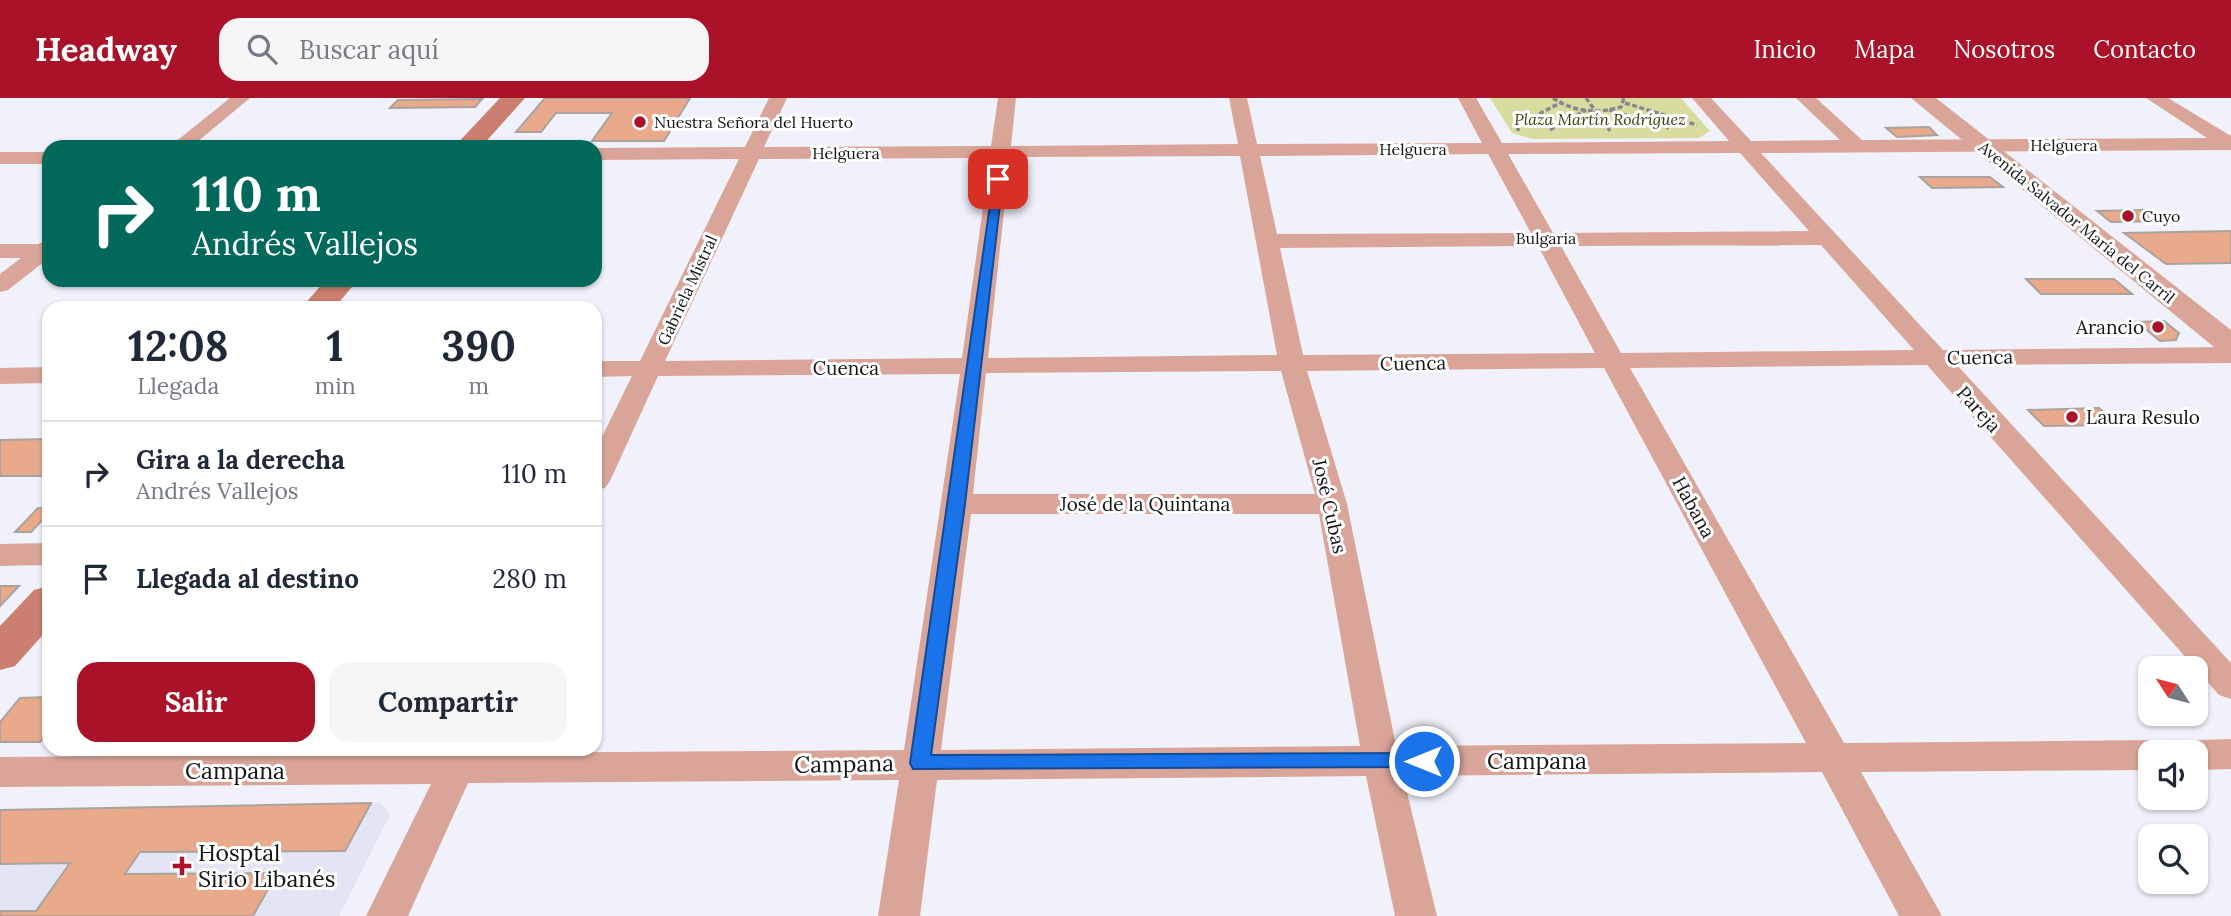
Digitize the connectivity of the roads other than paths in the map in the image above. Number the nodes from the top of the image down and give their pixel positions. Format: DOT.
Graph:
graph roads {
  1 [pos="241,98"];
  2 [pos="513,98"];
  3 [pos="778,98"];
  4 [pos="1007,98"];
  5 [pos="1238,98"];
  6 [pos="1467,98"];
  7 [pos="1700,98"];
  8 [pos="1805,98"];
  9 [pos="1922,98"];
  10 [pos="2155,98"];
  11 [pos="187,140"];
  12 [pos="474,140"];
  13 [pos="2231,144"];
  14 [pos="1856,145"];
  15 [pos="1980,145"];
  16 [pos="1745,146"];
  17 [pos="1495,148"];
  18 [pos="1249,150"];
  19 [pos="751,153"];
  20 [pos="1002,153"];
  21 [pos="602,154"];
  22 [pos="0,158"];
  23 [pos="42,158"];
  24 [pos="1545,238"];
  25 [pos="1826,238"];
  26 [pos="1265,241"];
  27 [pos="42,249"];
  28 [pos="0,251"];
  29 [pos="42,253"];
  30 [pos="0,285"];
  31 [pos="336,287"];
  32 [pos="324,301"];
  33 [pos="2231,345"];
  34 [pos="2231,355"];
  35 [pos="1933,358"];
  36 [pos="1613,361"];
  37 [pos="1292,364"];
  38 [pos="973,368"];
  39 [pos="602,369"];
  40 [pos="649,369"];
  41 [pos="42,375"];
  42 [pos="0,376"];
  43 [pos="602,466"];
  44 [pos="957,504"];
  45 [pos="1332,504"];
  46 [pos="42,554"];
  47 [pos="0,555"];
  48 [pos="42,609"];
  49 [pos="0,654"];
  50 [pos="2231,686"];
  51 [pos="2231,754"];
  52 [pos="2138,755"];
  53 [pos="2208,755"];
  54 [pos="461,759"];
  55 [pos="1833,759"];
  56 [pos="1381,761"];
  57 [pos="920,763"];
  58 [pos="0,772"];
  59 [pos="387,916"];
  60 [pos="899,916"];
  61 [pos="1416,916"];
  62 [pos="1921,916"];
  1 -- 11 [label="street"];
  2 -- 12 [label="main road"];
  3 -- 19 [label="street, Gabriela Mistral"];
  4 -- 20 [label="street"];
  5 -- 18 [label="street, José Cubas"];
  6 -- 17 [label="street, Habana"];
  7 -- 16 [label="street, Pareja"];
  8 -- 14 [label="street"];
  9 -- 15 [label="street, Avenida Salvador María del Carril"];
  10 -- 13 [label="street"];
  13 -- 15 [label="street, Helguera"];
  14 -- 15 [label="street, Helguera"];
  14 -- 16 [label="street, Helguera"];
  15 -- 33 [label="street, Avenida Salvador María del Carril"];
  16 -- 17 [label="street, Helguera"];
  16 -- 25 [label="street, Pareja"];
  17 -- 18 [label="street, Helguera"];
  17 -- 24 [label="street, Habana"];
  18 -- 20 [label="street, Helguera"];
  18 -- 26 [label="street, José Cubas"];
  19 -- 20 [label="street, Helguera"];
  19 -- 21 [label="street, Helguera"];
  19 -- 40 [label="street, Gabriela Mistral"];
  20 -- 38 [label="street"];
  22 -- 23 [label="street"];
  24 -- 25 [label="street, Bulgaria"];
  24 -- 26 [label="street, Bulgaria"];
  24 -- 36 [label="street, Habana"];
  25 -- 35 [label="street, Pareja"];
  26 -- 37 [label="street, José Cubas"];
  27 -- 28 [label="street"];
  29 -- 30 [label="street"];
  31 -- 32 [label="main road"];
  34 -- 35 [label="street, Cuenca"];
  35 -- 36 [label="street, Cuenca"];
  35 -- 50 [label="street, Pareja"];
  36 -- 37 [label="street, Cuenca"];
  36 -- 55 [label="street, Habana"];
  37 -- 38 [label="street, Cuenca"];
  37 -- 45 [label="street, José Cubas"];
  38 -- 40 [label="street, Cuenca"];
  38 -- 44 [label="street"];
  39 -- 40 [label="street, Cuenca"];
  40 -- 43 [label="street, Gabriela Mistral"];
  41 -- 42 [label="street"];
  44 -- 45 [label="street, José de la Quintana"];
  44 -- 57 [label="street"];
  45 -- 56 [label="street, José Cubas"];
  46 -- 47 [label="street"];
  48 -- 49 [label="main road"];
  51 -- 53 [label="street"];
  52 -- 55 [label="street, Campana"];
  54 -- 57 [label="street, Campana"];
  54 -- 58 [label="street, Campana"];
  54 -- 59 [label="street"];
  55 -- 56 [label="street, Campana"];
  55 -- 62 [label="street, Habana"];
  56 -- 57 [label="street, Campana"];
  56 -- 61 [label="street, José Cubas"];
  57 -- 60 [label="street"];
}
